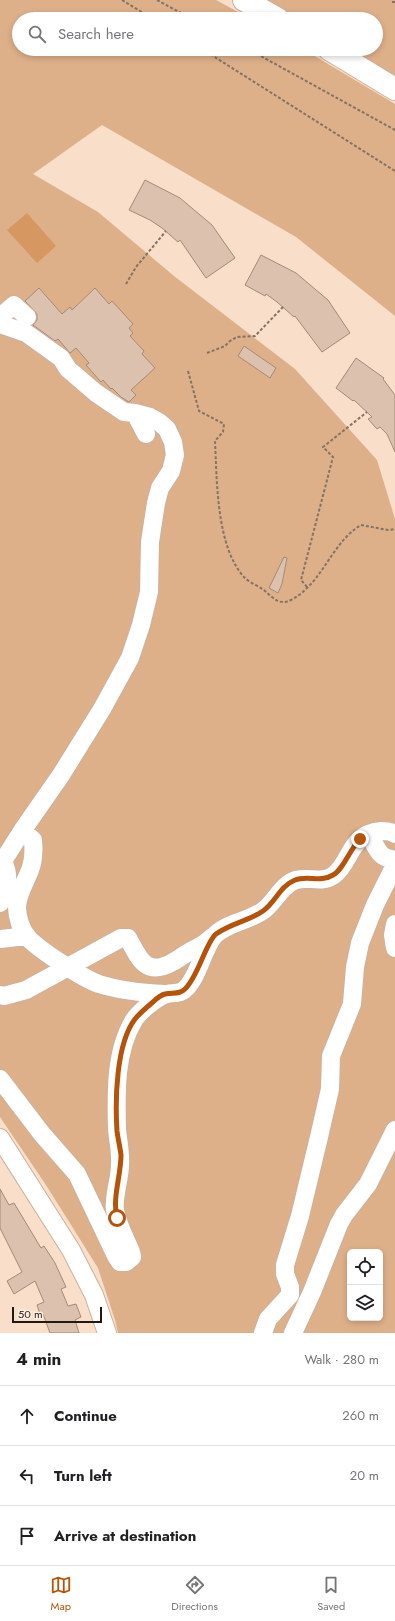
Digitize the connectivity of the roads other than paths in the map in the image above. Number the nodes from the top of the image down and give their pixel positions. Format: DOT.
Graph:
graph roads {
  1 [pos="244,0"];
  2 [pos="265,12"];
  3 [pos="341,56"];
  4 [pos="395,89"];
  5 [pos="0,322"];
  6 [pos="135,413"];
  7 [pos="146,434"];
  8 [pos="22,831"];
  9 [pos="395,834"];
  10 [pos="368,835"];
  11 [pos="0,903"];
  12 [pos="395,924"];
  13 [pos="214,935"];
  14 [pos="27,936"];
  15 [pos="0,939"];
  16 [pos="395,948"];
  17 [pos="68,967"];
  18 [pos="165,994"];
  19 [pos="0,995"];
  20 [pos="0,1079"];
  21 [pos="395,1130"];
  22 [pos="0,1138"];
  23 [pos="107,1333"];
  24 [pos="263,1333"];
  25 [pos="293,1333"];
  1 -- 2 [label="main road"];
  3 -- 4 [label="main road"];
  5 -- 6 [label="street"];
  6 -- 7 [label="street"];
  6 -- 8 [label="street"];
  8 -- 11 [label="street"];
  8 -- 14 [label="street"];
  9 -- 10 [label="street"];
  10 -- 13 [label="street"];
  10 -- 24 [label="street"];
  12 -- 16 [label="street"];
  13 -- 17 [label="street"];
  13 -- 18 [label="street"];
  14 -- 15 [label="street"];
  14 -- 17 [label="street"];
  17 -- 18 [label="street"];
  17 -- 19 [label="street"];
  18 -- 20 [label="street"];
  21 -- 25 [label="street"];
  22 -- 23 [label="street"];
}
